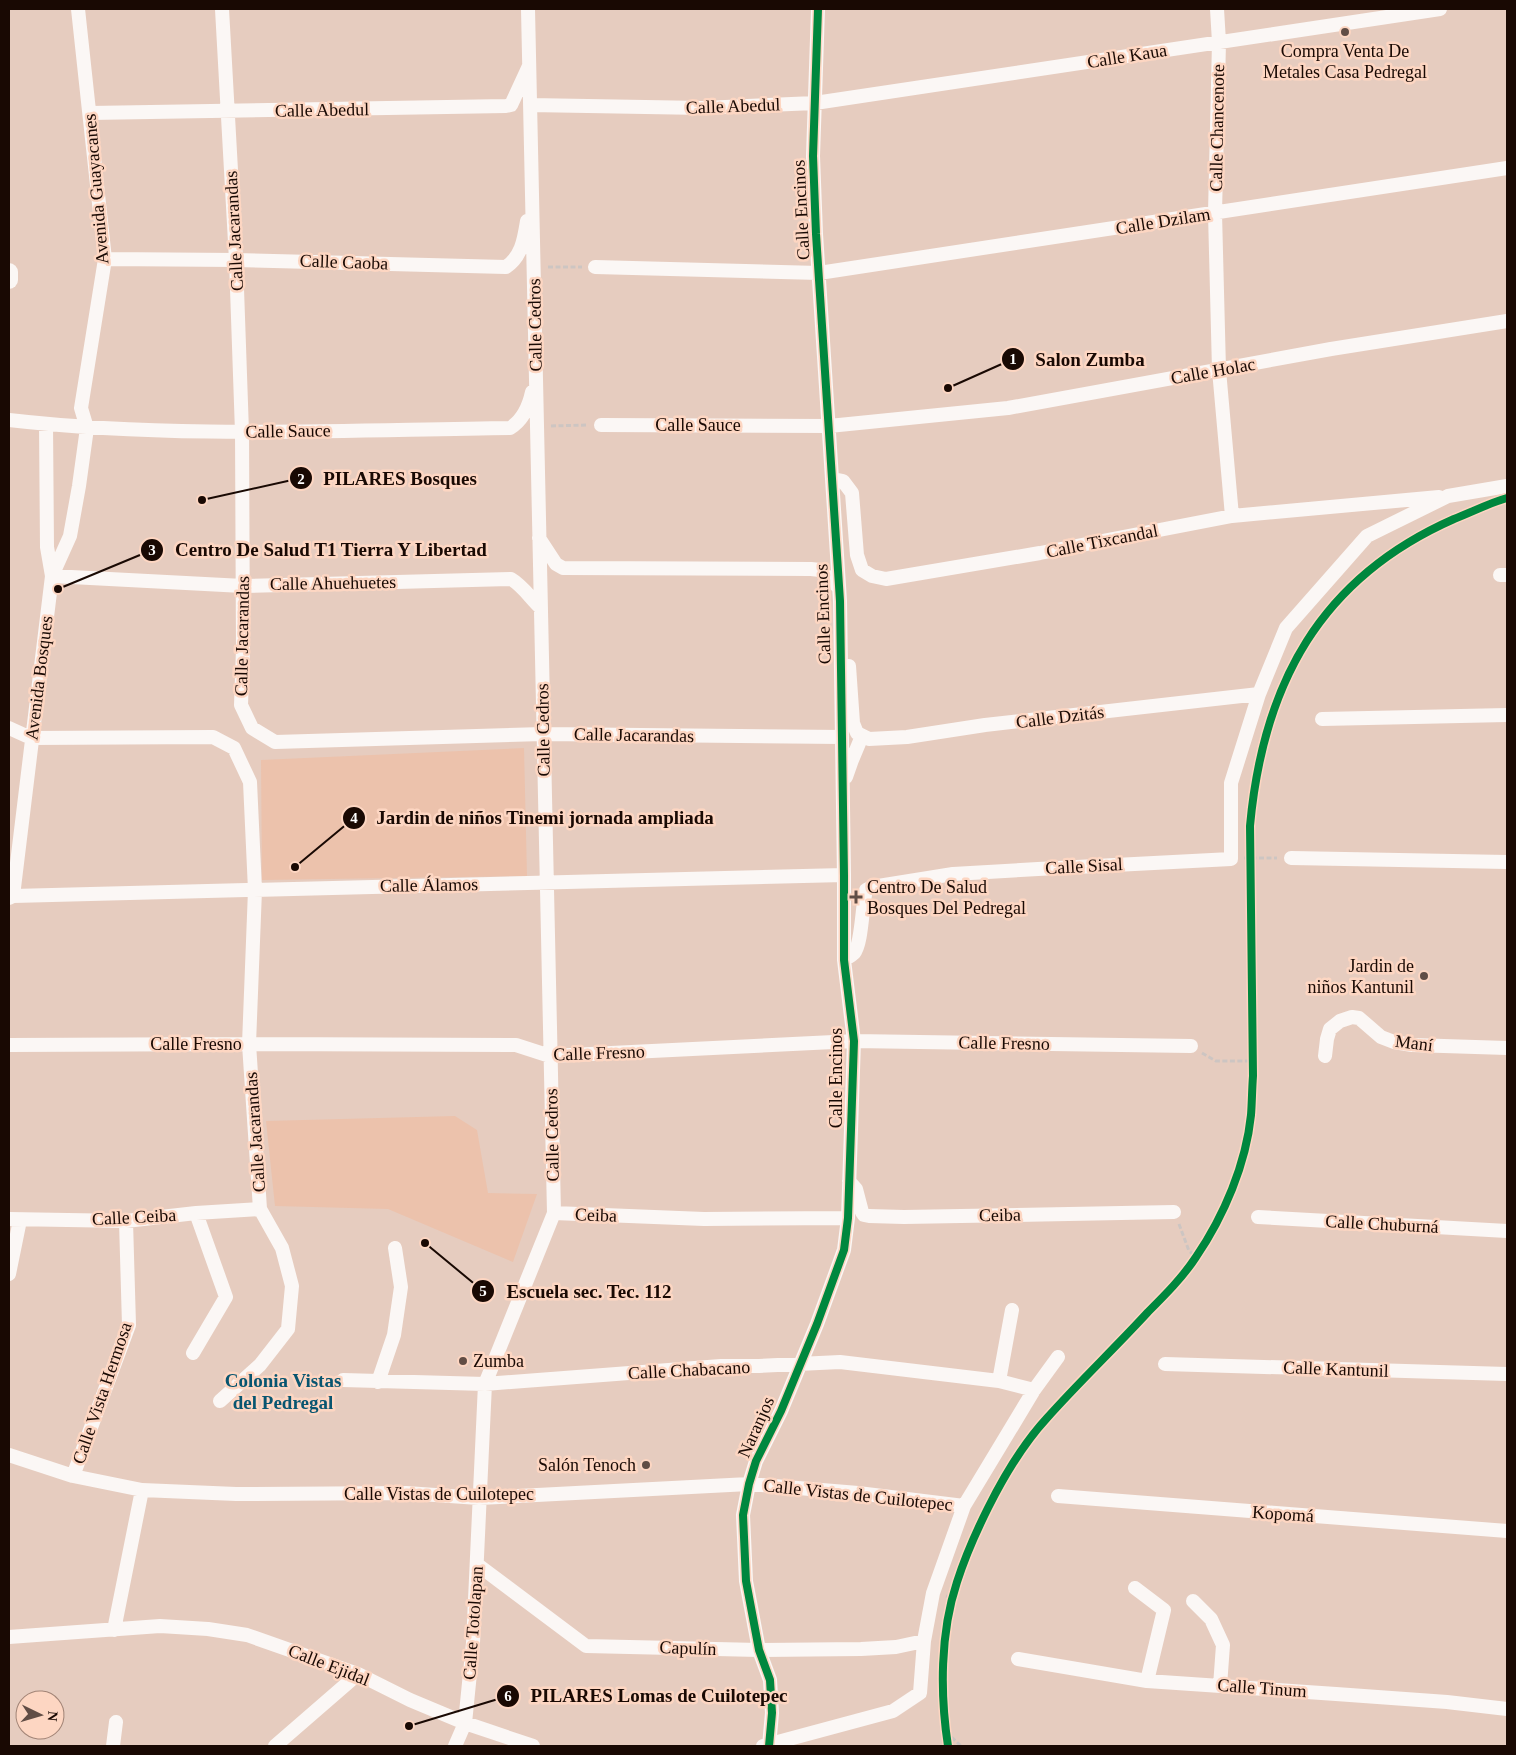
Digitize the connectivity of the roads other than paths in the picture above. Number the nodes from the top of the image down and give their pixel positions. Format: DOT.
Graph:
graph roads {
  1 [pos="78,9"];
  2 [pos="222,9"];
  3 [pos="528,9"];
  4 [pos="818,9"];
  5 [pos="1217,9"];
  6 [pos="1440,9"];
  7 [pos="1219,42"];
  8 [pos="530,65"];
  9 [pos="815,103"];
  10 [pos="530,105"];
  11 [pos="228,112"];
  12 [pos="90,113"];
  13 [pos="1507,168"];
  14 [pos="532,198"];
  15 [pos="1215,213"];
  16 [pos="105,259"];
  17 [pos="236,260"];
  18 [pos="595,267"];
  19 [pos="9,273"];
  20 [pos="819,273"];
  21 [pos="9,280"];
  22 [pos="1507,321"];
  23 [pos="1218,370"];
  24 [pos="536,379"];
  25 [pos="9,420"];
  26 [pos="46,424"];
  27 [pos="600,425"];
  28 [pos="829,426"];
  29 [pos="87,428"];
  30 [pos="242,432"];
  31 [pos="833,479"];
  32 [pos="1507,486"];
  33 [pos="1448,496"];
  34 [pos="1232,516"];
  35 [pos="539,538"];
  36 [pos="52,576"];
  37 [pos="243,586"];
  38 [pos="838,587"];
  39 [pos="541,608"];
  40 [pos="840,648"];
  41 [pos="1258,694"];
  42 [pos="1507,715"];
  43 [pos="1322,719"];
  44 [pos="9,728"];
  45 [pos="543,734"];
  46 [pos="862,736"];
  47 [pos="31,738"];
  48 [pos="842,738"];
  49 [pos="843,787"];
  50 [pos="1291,858"];
  51 [pos="1507,862"];
  52 [pos="844,875"];
  53 [pos="546,882"];
  54 [pos="255,890"];
  55 [pos="11,897"];
  56 [pos="844,960"];
  57 [pos="854,1041"];
  58 [pos="249,1044"];
  59 [pos="9,1045"];
  60 [pos="1191,1046"];
  61 [pos="1507,1048"];
  62 [pos="550,1056"];
  63 [pos="1325,1056"];
  64 [pos="849,1181"];
  65 [pos="260,1209"];
  66 [pos="1174,1212"];
  67 [pos="196,1213"];
  68 [pos="554,1213"];
  69 [pos="1258,1216"];
  70 [pos="848,1218"];
  71 [pos="14,1219"];
  72 [pos="126,1221"];
  73 [pos="1507,1231"];
  74 [pos="394,1248"];
  75 [pos="9,1274"];
  76 [pos="1012,1310"];
  77 [pos="193,1354"];
  78 [pos="1058,1357"];
  79 [pos="800,1364"];
  80 [pos="1165,1364"];
  81 [pos="1507,1374"];
  82 [pos="343,1380"];
  83 [pos="999,1381"];
  84 [pos="378,1382"];
  85 [pos="485,1384"];
  86 [pos="1034,1390"];
  87 [pos="220,1401"];
  88 [pos="9,1455"];
  89 [pos="74,1476"];
  90 [pos="748,1484"];
  91 [pos="142,1490"];
  92 [pos="1058,1496"];
  93 [pos="479,1498"];
  94 [pos="964,1506"];
  95 [pos="1507,1531"];
  96 [pos="478,1565"];
  97 [pos="1135,1588"];
  98 [pos="1193,1601"];
  99 [pos="114,1630"];
  100 [pos="9,1637"];
  101 [pos="924,1641"];
  102 [pos="760,1650"];
  103 [pos="1018,1659"];
  104 [pos="358,1674"];
  105 [pos="1147,1681"];
  106 [pos="1220,1686"];
  107 [pos="1507,1709"];
  108 [pos="116,1722"];
  109 [pos="465,1723"];
  110 [pos="113,1746"];
  111 [pos="275,1746"];
  112 [pos="455,1746"];
  113 [pos="533,1746"];
  114 [pos="767,1746"];
  1 -- 12 [label="street, Avenida Guayacanes"];
  2 -- 11 [label="street, Calle Jacarandas"];
  3 -- 8 [label="street, Calle Cedros"];
  4 -- 9 [label="street, Calle Encinos"];
  5 -- 7 [label="street, Calle Chancenote"];
  6 -- 7 [label="street, Calle Kaua"];
  7 -- 9 [label="street, Calle Kaua"];
  7 -- 15 [label="street, Calle Chancenote"];
  8 -- 10 [label="street, Calle Cedros"];
  8 -- 11 [label="street, Calle Abedul"];
  9 -- 10 [label="street, Calle Abedul"];
  9 -- 20 [label="street, Calle Encinos"];
  10 -- 14 [label="street, Calle Cedros"];
  11 -- 12 [label="street, Calle Abedul"];
  11 -- 17 [label="street, Calle Jacarandas"];
  12 -- 16 [label="street, Avenida Guayacanes"];
  13 -- 15 [label="street, Calle Dzilam"];
  14 -- 17 [label="street, Calle Caoba"];
  14 -- 24 [label="street, Calle Cedros"];
  15 -- 20 [label="street, Calle Dzilam"];
  15 -- 23 [label="street, Calle Chancenote"];
  16 -- 17 [label="street, Calle Caoba"];
  16 -- 29 [label="street, Avenida Guayacanes"];
  17 -- 30 [label="street, Calle Jacarandas"];
  18 -- 20 [label="street"];
  19 -- 21 [label="street"];
  20 -- 28 [label="street, Calle Encinos"];
  22 -- 23 [label="street, Calle Holac"];
  23 -- 28 [label="street, Calle Holac"];
  23 -- 34 [label="street, Calle Chancenote"];
  24 -- 30 [label="street, Calle Sauce"];
  24 -- 35 [label="street, Calle Cedros"];
  25 -- 26 [label="street, Calle Sauce"];
  26 -- 29 [label="street, Calle Sauce"];
  26 -- 36 [label="street, Avenida Bosques"];
  27 -- 28 [label="street, Calle Sauce"];
  28 -- 31 [label="street, Calle Encinos"];
  29 -- 30 [label="street, Calle Sauce"];
  29 -- 36 [label="street"];
  30 -- 37 [label="street, Calle Jacarandas"];
  31 -- 34 [label="street, Calle Tixcandal"];
  31 -- 38 [label="street, Calle Encinos"];
  32 -- 33 [label="street"];
  33 -- 34 [label="street, Calle Tixcandal"];
  33 -- 41 [label="street"];
  35 -- 38 [label="street"];
  35 -- 39 [label="street, Calle Cedros"];
  36 -- 37 [label="street, Calle Ahuehuetes"];
  36 -- 47 [label="street, Avenida Bosques"];
  37 -- 39 [label="street, Calle Ahuehuetes"];
  37 -- 45 [label="street, Calle Jacarandas"];
  38 -- 40 [label="street, Calle Encinos"];
  39 -- 45 [label="street, Calle Cedros"];
  40 -- 46 [label="street"];
  40 -- 48 [label="street, Calle Encinos"];
  41 -- 46 [label="street, Calle Dzitás"];
  41 -- 56 [label="street, Calle Sisal"];
  42 -- 43 [label="street"];
  44 -- 47 [label="street, Calle Jacarandas"];
  45 -- 48 [label="street, Calle Jacarandas"];
  45 -- 53 [label="street, Calle Cedros"];
  46 -- 49 [label="street"];
  47 -- 54 [label="street, Calle Jacarandas"];
  47 -- 55 [label="street, Avenida Bosques"];
  48 -- 49 [label="street, Calle Encinos"];
  49 -- 52 [label="street, Calle Encinos"];
  50 -- 51 [label="street"];
  52 -- 53 [label="street, Calle Álamos"];
  52 -- 56 [label="street, Calle Encinos"];
  53 -- 54 [label="street, Calle Álamos"];
  53 -- 62 [label="street, Calle Cedros"];
  54 -- 55 [label="street, Calle Álamos"];
  54 -- 58 [label="street, Calle Jacarandas"];
  56 -- 57 [label="street, Calle Encinos"];
  57 -- 60 [label="street, Calle Fresno"];
  57 -- 62 [label="street, Calle Fresno"];
  57 -- 64 [label="street, Calle Encinos"];
  58 -- 59 [label="street, Calle Fresno"];
  58 -- 62 [label="street, Calle Fresno"];
  58 -- 65 [label="street, Calle Jacarandas"];
  61 -- 63 [label="street, Maní"];
  62 -- 68 [label="street, Calle Cedros"];
  64 -- 66 [label="street, Ceiba"];
  64 -- 70 [label="street, Calle Encinos"];
  65 -- 67 [label="street, Calle Ceiba"];
  65 -- 87 [label="street"];
  67 -- 72 [label="street, Calle Ceiba"];
  67 -- 77 [label="street"];
  68 -- 70 [label="street, Ceiba"];
  68 -- 85 [label="street, Calle Cedros"];
  69 -- 73 [label="street, Calle Chuburná"];
  70 -- 79 [label="street, Naranjos"];
  71 -- 72 [label="street, Calle Ceiba"];
  71 -- 75 [label="street"];
  72 -- 89 [label="street, Calle Vista Hermosa"];
  74 -- 84 [label="street"];
  76 -- 83 [label="street"];
  78 -- 86 [label="street"];
  79 -- 83 [label="street, Calle Chabacano"];
  79 -- 85 [label="street, Calle Chabacano"];
  79 -- 90 [label="street, Naranjos"];
  80 -- 81 [label="street, Calle Kantunil"];
  82 -- 84 [label="street, Calle Chabacano"];
  83 -- 86 [label="street, Calle Chabacano"];
  84 -- 85 [label="street, Calle Chabacano"];
  85 -- 93 [label="street, Calle Cedros"];
  86 -- 94 [label="street"];
  88 -- 89 [label="street, Calle Vistas de Cuilotepec"];
  89 -- 91 [label="street, Calle Vistas de Cuilotepec"];
  90 -- 93 [label="street, Calle Vistas de Cuilotepec"];
  90 -- 94 [label="street, Calle Vistas de Cuilotepec"];
  90 -- 102 [label="street, Naranjos"];
  91 -- 93 [label="street, Calle Vistas de Cuilotepec"];
  91 -- 99 [label="street"];
  92 -- 95 [label="street, Kopomá"];
  93 -- 96 [label="street, Calle Totolapan"];
  94 -- 101 [label="street"];
  96 -- 102 [label="street, Capulín"];
  96 -- 109 [label="street, Calle Totolapan"];
  97 -- 105 [label="street"];
  98 -- 106 [label="street"];
  99 -- 100 [label="street, Calle Ejidal"];
  99 -- 104 [label="street, Calle Ejidal"];
  101 -- 102 [label="street, Capulín"];
  101 -- 114 [label="street"];
  102 -- 114 [label="street, Naranjos"];
  103 -- 105 [label="street, Calle Tinum"];
  104 -- 109 [label="street, Calle Ejidal"];
  104 -- 111 [label="street"];
  105 -- 106 [label="street, Calle Tinum"];
  106 -- 107 [label="street, Calle Tinum"];
  108 -- 110 [label="street"];
  109 -- 112 [label="street, Calle Totolapan"];
  109 -- 113 [label="street, Calle Ejidal"];
}
